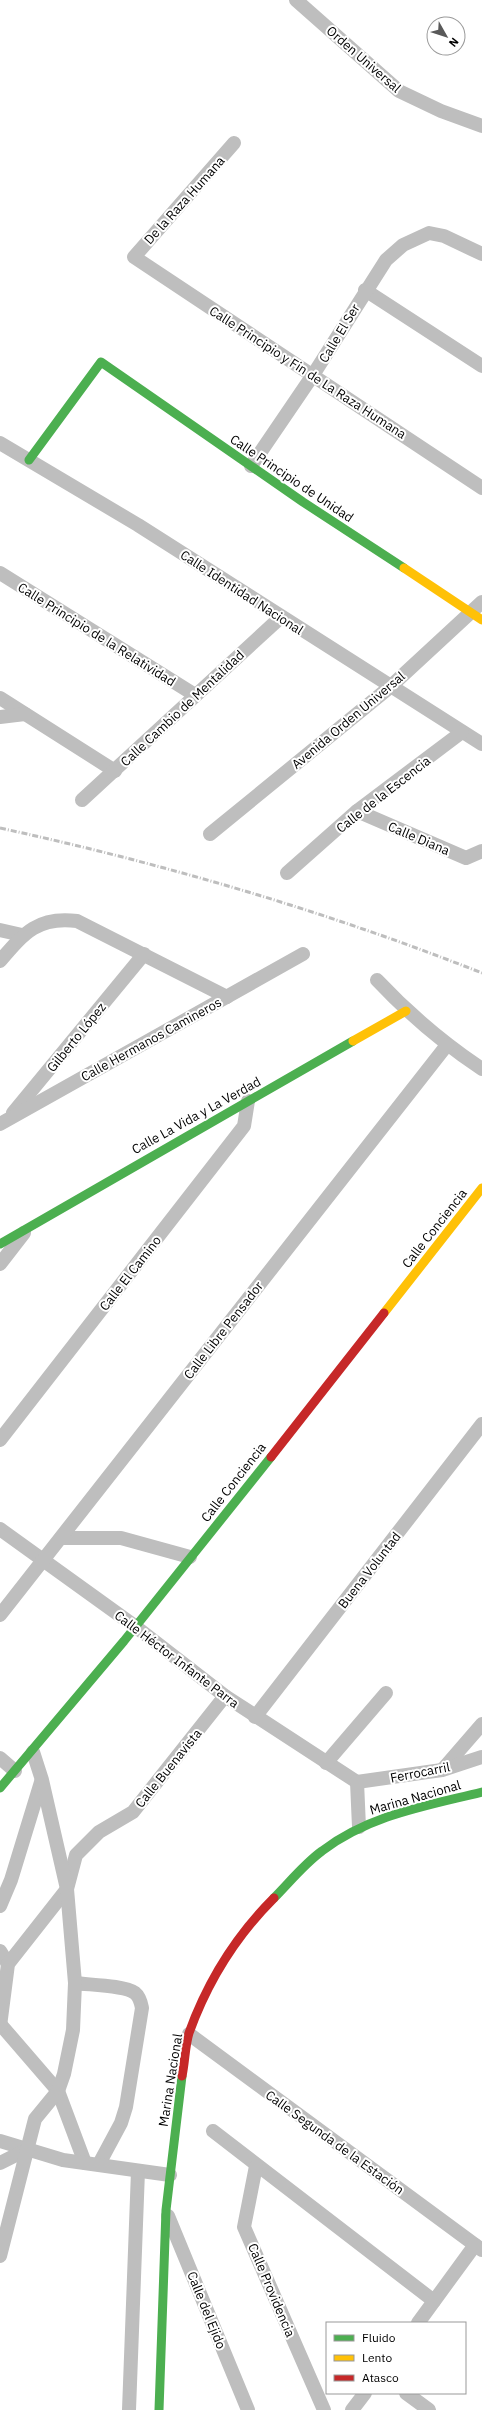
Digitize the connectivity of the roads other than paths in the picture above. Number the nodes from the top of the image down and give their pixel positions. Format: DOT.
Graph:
graph roads {
  1 [pos="296,0"];
  2 [pos="482,126"];
  3 [pos="234,143"];
  4 [pos="482,254"];
  5 [pos="134,257"];
  6 [pos="365,290"];
  7 [pos="482,366"];
  8 [pos="313,375"];
  9 [pos="0,443"];
  10 [pos="29,460"];
  11 [pos="251,466"];
  12 [pos="482,488"];
  13 [pos="0,573"];
  14 [pos="482,602"];
  15 [pos="476,616"];
  16 [pos="281,617"];
  17 [pos="390,687"];
  18 [pos="195,695"];
  19 [pos="0,698"];
  20 [pos="25,714"];
  21 [pos="0,716"];
  22 [pos="462,732"];
  23 [pos="482,744"];
  24 [pos="115,771"];
  25 [pos="82,800"];
  26 [pos="357,811"];
  27 [pos="210,834"];
  28 [pos="482,851"];
  29 [pos="287,873"];
  30 [pos="0,930"];
  31 [pos="22,935"];
  32 [pos="144,954"];
  33 [pos="303,954"];
  34 [pos="0,961"];
  35 [pos="377,980"];
  36 [pos="227,997"];
  37 [pos="406,1011"];
  38 [pos="446,1045"];
  39 [pos="482,1069"];
  40 [pos="248,1101"];
  41 [pos="4,1122"];
  42 [pos="482,1188"];
  43 [pos="28,1228"];
  44 [pos="0,1244"];
  45 [pos="0,1264"];
  46 [pos="482,1424"];
  47 [pos="0,1440"];
  48 [pos="0,1529"];
  49 [pos="61,1538"];
  50 [pos="190,1557"];
  51 [pos="43,1561"];
  52 [pos="0,1615"];
  53 [pos="136,1627"];
  54 [pos="386,1693"];
  55 [pos="226,1696"];
  56 [pos="256,1717"];
  57 [pos="482,1724"];
  58 [pos="33,1752"];
  59 [pos="482,1757"];
  60 [pos="0,1758"];
  61 [pos="326,1763"];
  62 [pos="16,1770"];
  63 [pos="442,1770"];
  64 [pos="42,1780"];
  65 [pos="357,1782"];
  66 [pos="0,1788"];
  67 [pos="482,1792"];
  68 [pos="359,1827"];
  69 [pos="6,1877"];
  70 [pos="67,1889"];
  71 [pos="0,1906"];
  72 [pos="0,1951"];
  73 [pos="8,1964"];
  74 [pos="75,1983"];
  75 [pos="0,2025"];
  76 [pos="189,2034"];
  77 [pos="58,2091"];
  78 [pos="213,2131"];
  79 [pos="0,2141"];
  80 [pos="26,2150"];
  81 [pos="0,2163"];
  82 [pos="85,2163"];
  83 [pos="99,2164"];
  84 [pos="256,2166"];
  85 [pos="138,2171"];
  86 [pos="170,2175"];
  87 [pos="166,2210"];
  88 [pos="478,2248"];
  89 [pos="0,2256"];
  90 [pos="434,2301"];
  91 [pos="419,2322"];
  92 [pos="364,2394"];
  93 [pos="407,2394"];
  94 [pos="129,2410"];
  95 [pos="159,2410"];
  96 [pos="248,2410"];
  97 [pos="324,2410"];
  98 [pos="352,2410"];
  99 [pos="429,2410"];
  1 -- 2 [label="street, Orden Universal"];
  3 -- 5 [label="street, De la Raza Humana"];
  4 -- 6 [label="street, Calle El Ser"];
  5 -- 8 [label="street, Calle Principio y Fin de La Raza Humana"];
  6 -- 7 [label="street"];
  6 -- 8 [label="street, Calle El Ser"];
  8 -- 11 [label="street, Calle El Ser"];
  8 -- 12 [label="street, Calle Principio y Fin de La Raza Humana"];
  9 -- 10 [label="street, Calle Identidad Nacional"];
  10 -- 11 [label="street, Calle Principio de Unidad"];
  10 -- 16 [label="street, Calle Identidad Nacional"];
  11 -- 15 [label="street, Calle Principio de Unidad"];
  13 -- 18 [label="street, Calle Principio de la Relatividad"];
  14 -- 15 [label="street, Avenida Orden Universal"];
  15 -- 17 [label="street, Avenida Orden Universal"];
  16 -- 17 [label="street, Calle Identidad Nacional"];
  16 -- 18 [label="street, Calle Cambio de Mentalidad"];
  17 -- 22 [label="street, Calle Identidad Nacional"];
  17 -- 27 [label="street, Avenida Orden Universal"];
  18 -- 24 [label="street, Calle Cambio de Mentalidad"];
  19 -- 20 [label="street"];
  20 -- 21 [label="street"];
  20 -- 24 [label="street"];
  22 -- 23 [label="street, Calle Identidad Nacional"];
  22 -- 26 [label="street, Calle de la Escencia"];
  24 -- 25 [label="street, Calle Cambio de Mentalidad"];
  26 -- 28 [label="street, Calle Diana"];
  26 -- 29 [label="street, Calle de la Escencia"];
  30 -- 31 [label="street"];
  31 -- 32 [label="street"];
  31 -- 34 [label="street"];
  32 -- 36 [label="street"];
  32 -- 41 [label="street, Gilberto López"];
  33 -- 36 [label="street, Calle Hermanos Camineros"];
  35 -- 37 [label="street"];
  36 -- 41 [label="street, Calle Hermanos Camineros"];
  37 -- 38 [label="street"];
  37 -- 40 [label="street, Calle La Vida y La Verdad"];
  38 -- 39 [label="street"];
  38 -- 49 [label="street, Calle Libre Pensador"];
  40 -- 43 [label="street, Calle La Vida y La Verdad"];
  40 -- 47 [label="street, Calle El Camino"];
  42 -- 50 [label="street, Calle Conciencia"];
  43 -- 44 [label="street, Calle La Vida y La Verdad"];
  43 -- 45 [label="street"];
  46 -- 56 [label="street, Buena Voluntad"];
  48 -- 51 [label="street, Calle Héctor Infante Parra"];
  49 -- 50 [label="street"];
  49 -- 51 [label="street, Calle Libre Pensador"];
  50 -- 53 [label="street, Calle Conciencia"];
  51 -- 52 [label="street, Calle Libre Pensador"];
  51 -- 53 [label="street, Calle Héctor Infante Parra"];
  53 -- 55 [label="street, Calle Héctor Infante Parra"];
  53 -- 58 [label="street, Calle Conciencia"];
  54 -- 61 [label="street"];
  55 -- 56 [label="street, Calle Héctor Infante Parra"];
  55 -- 70 [label="street, Calle Buenavista"];
  56 -- 61 [label="street, Calle Héctor Infante Parra"];
  57 -- 63 [label="street"];
  58 -- 62 [label="street, Calle Conciencia"];
  58 -- 64 [label="street"];
  59 -- 63 [label="street, Ferrocarril"];
  60 -- 62 [label="street"];
  61 -- 65 [label="street, Calle Héctor Infante Parra"];
  62 -- 66 [label="street, Calle Conciencia"];
  63 -- 65 [label="street, Ferrocarril"];
  64 -- 69 [label="street"];
  64 -- 70 [label="street"];
  65 -- 68 [label="street"];
  67 -- 68 [label="street, Marina Nacional"];
  68 -- 76 [label="street, Marina Nacional"];
  69 -- 71 [label="street"];
  70 -- 73 [label="street"];
  70 -- 74 [label="street"];
  72 -- 73 [label="street"];
  73 -- 75 [label="street"];
  74 -- 77 [label="street"];
  74 -- 83 [label="street"];
  75 -- 77 [label="street"];
  76 -- 86 [label="street, Marina Nacional"];
  76 -- 88 [label="street, Calle Segunda de la Estación"];
  77 -- 80 [label="street"];
  77 -- 82 [label="street"];
  78 -- 84 [label="street"];
  79 -- 80 [label="street"];
  80 -- 81 [label="street"];
  80 -- 82 [label="street"];
  80 -- 89 [label="street"];
  82 -- 83 [label="street"];
  83 -- 85 [label="street"];
  84 -- 90 [label="street"];
  84 -- 97 [label="street, Calle Providencia"];
  85 -- 86 [label="street"];
  85 -- 94 [label="street"];
  86 -- 87 [label="street, Marina Nacional"];
  87 -- 95 [label="street, Marina Nacional"];
  87 -- 96 [label="street, Calle del Ejido"];
  88 -- 90 [label="street"];
  90 -- 91 [label="street"];
  92 -- 98 [label="street"];
  93 -- 99 [label="street"];
}
